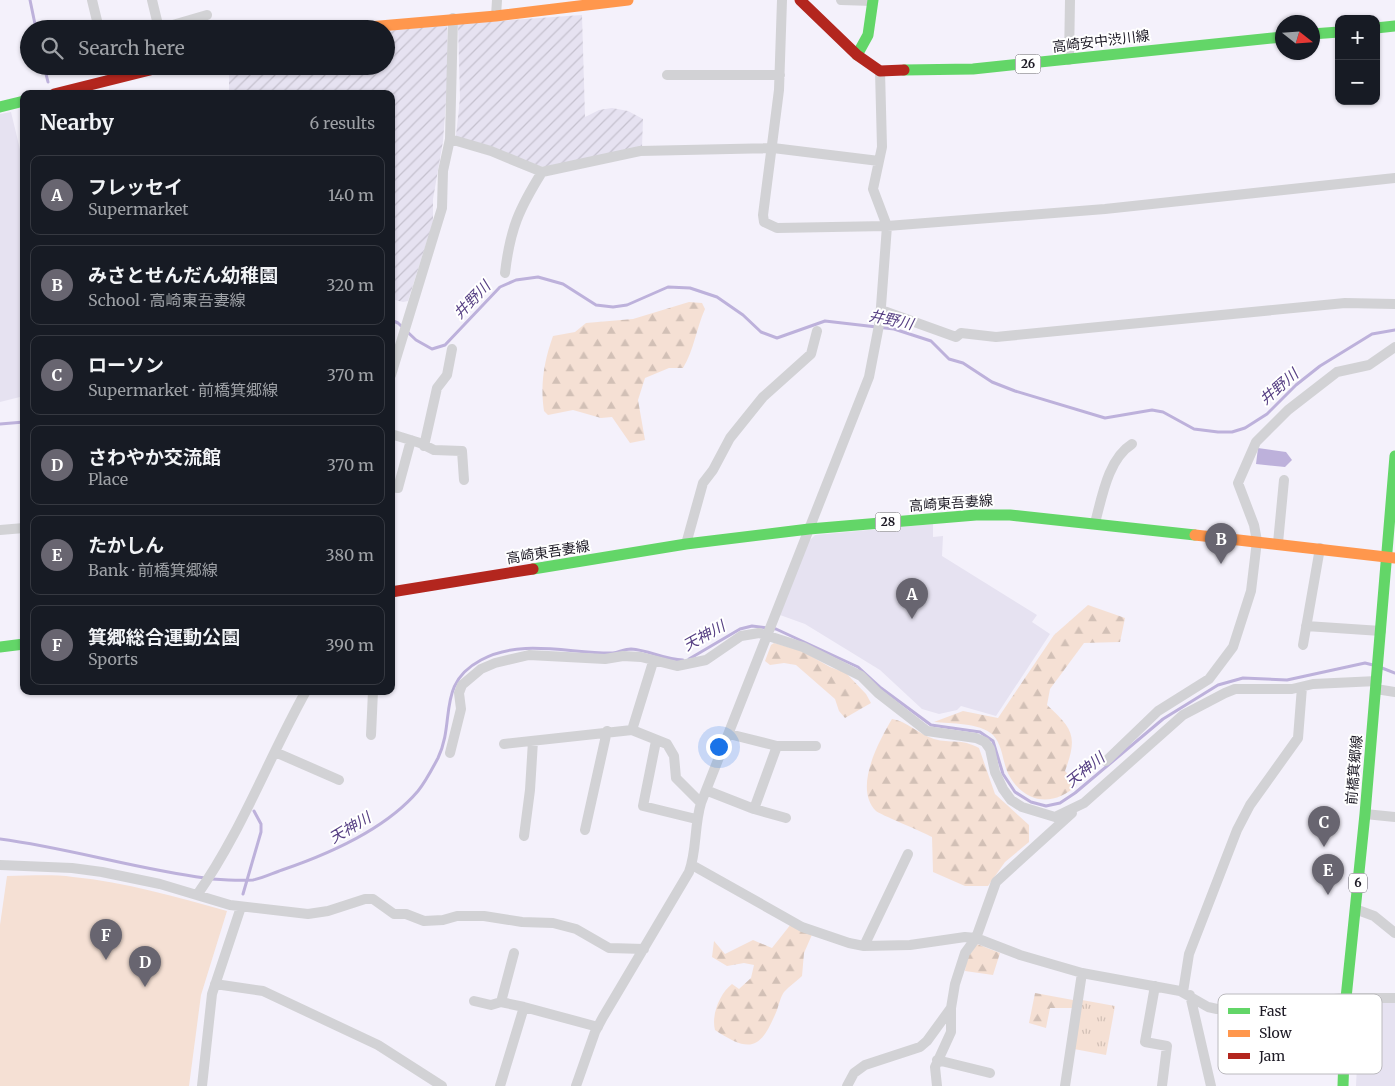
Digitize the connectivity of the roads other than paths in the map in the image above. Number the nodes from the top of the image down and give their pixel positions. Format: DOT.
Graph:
graph roads {
  1 [pos="92,0"];
  2 [pos="152,0"];
  3 [pos="497,0"];
  4 [pos="628,0"];
  5 [pos="782,0"];
  6 [pos="800,0"];
  7 [pos="841,0"];
  8 [pos="1070,0"];
  9 [pos="873,1"];
  10 [pos="207,14"];
  11 [pos="496,16"];
  12 [pos="453,18"];
  13 [pos="97,20"];
  14 [pos="157,20"];
  15 [pos="188,20"];
  16 [pos="395,24"];
  17 [pos="1395,26"];
  18 [pos="1380,28"];
  19 [pos="1335,32"];
  20 [pos="1320,33"];
  21 [pos="1275,38"];
  22 [pos="857,55"];
  23 [pos="1069,60"];
  24 [pos="880,71"];
  25 [pos="110,75"];
  26 [pos="131,75"];
  27 [pos="667,75"];
  28 [pos="780,75"];
  29 [pos="111,80"];
  30 [pos="95,89"];
  31 [pos="20,102"];
  32 [pos="0,107"];
  33 [pos="450,139"];
  34 [pos="773,148"];
  35 [pos="879,161"];
  36 [pos="542,172"];
  37 [pos="1395,178"];
  38 [pos="887,226"];
  39 [pos="505,273"];
  40 [pos="1395,304"];
  41 [pos="880,315"];
  42 [pos="817,331"];
  43 [pos="1395,347"];
  44 [pos="452,349"];
  45 [pos="395,361"];
  46 [pos="395,435"];
  47 [pos="411,440"];
  48 [pos="1132,444"];
  49 [pos="424,446"];
  50 [pos="1395,456"];
  51 [pos="464,480"];
  52 [pos="1284,480"];
  53 [pos="395,488"];
  54 [pos="1095,523"];
  55 [pos="20,528"];
  56 [pos="809,529"];
  57 [pos="0,530"];
  58 [pos="1257,541"];
  59 [pos="1278,542"];
  60 [pos="686,544"];
  61 [pos="1320,548"];
  62 [pos="1391,557"];
  63 [pos="395,591"];
  64 [pos="1306,626"];
  65 [pos="1381,631"];
  66 [pos="767,634"];
  67 [pos="20,644"];
  68 [pos="1303,645"];
  69 [pos="0,646"];
  70 [pos="653,662"];
  71 [pos="1376,683"];
  72 [pos="1302,687"];
  73 [pos="1395,692"];
  74 [pos="304,695"];
  75 [pos="373,695"];
  76 [pos="632,730"];
  77 [pos="608,731"];
  78 [pos="729,734"];
  79 [pos="371,735"];
  80 [pos="533,741"];
  81 [pos="656,741"];
  82 [pos="1128,741"];
  83 [pos="504,744"];
  84 [pos="777,746"];
  85 [pos="816,746"];
  86 [pos="275,752"];
  87 [pos="1139,752"];
  88 [pos="450,753"];
  89 [pos="1106,761"];
  90 [pos="339,780"];
  91 [pos="708,791"];
  92 [pos="1084,803"];
  93 [pos="701,804"];
  94 [pos="754,809"];
  95 [pos="1365,814"];
  96 [pos="786,818"];
  97 [pos="1395,818"];
  98 [pos="696,819"];
  99 [pos="585,830"];
  100 [pos="524,836"];
  101 [pos="908,854"];
  102 [pos="0,865"];
  103 [pos="692,865"];
  104 [pos="200,890"];
  105 [pos="241,907"];
  106 [pos="1356,909"];
  107 [pos="1395,933"];
  108 [pos="976,938"];
  109 [pos="864,946"];
  110 [pos="644,949"];
  111 [pos="514,954"];
  112 [pos="1082,973"];
  113 [pos="216,984"];
  114 [pos="1155,986"];
  115 [pos="1186,993"];
  116 [pos="1346,994"];
  117 [pos="1382,998"];
  118 [pos="1395,998"];
  119 [pos="474,1002"];
  120 [pos="501,1002"];
  121 [pos="524,1007"];
  122 [pos="951,1008"];
  123 [pos="1218,1009"];
  124 [pos="598,1027"];
  125 [pos="938,1060"];
  126 [pos="990,1073"];
  127 [pos="202,1086"];
  128 [pos="442,1086"];
  129 [pos="500,1086"];
  130 [pos="576,1086"];
  131 [pos="847,1086"];
  132 [pos="937,1086"];
  133 [pos="1065,1086"];
  134 [pos="1162,1086"];
  135 [pos="1211,1086"];
  1 -- 13 [label="street"];
  2 -- 14 [label="street"];
  3 -- 11 [label="street"];
  4 -- 11 [label="main road"];
  5 -- 28 [label="street"];
  6 -- 22 [label="main road"];
  7 -- 9 [label="street"];
  8 -- 23 [label="street"];
  9 -- 22 [label="main road"];
  10 -- 15 [label="street"];
  11 -- 12 [label="main road"];
  12 -- 16 [label="main road"];
  12 -- 33 [label="street"];
  17 -- 18 [label="main road"];
  19 -- 20 [label="main road"];
  21 -- 23 [label="main road, 高崎安中渋川線 / 26"];
  22 -- 24 [label="main road"];
  23 -- 24 [label="main road, 高崎安中渋川線 / 26"];
  24 -- 35 [label="street"];
  25 -- 29 [label="street"];
  26 -- 29 [label="main road"];
  27 -- 28 [label="street"];
  28 -- 34 [label="street"];
  29 -- 30 [label="main road"];
  31 -- 32 [label="main road"];
  33 -- 36 [label="street"];
  33 -- 45 [label="street"];
  34 -- 35 [label="street"];
  34 -- 36 [label="street"];
  34 -- 38 [label="street"];
  35 -- 38 [label="street"];
  36 -- 39 [label="street"];
  37 -- 38 [label="street"];
  38 -- 41 [label="street"];
  40 -- 41 [label="street"];
  41 -- 56 [label="street"];
  42 -- 60 [label="street"];
  43 -- 58 [label="street"];
  44 -- 49 [label="street"];
  46 -- 47 [label="street"];
  47 -- 49 [label="street"];
  47 -- 53 [label="street"];
  48 -- 54 [label="street"];
  49 -- 51 [label="street"];
  50 -- 62 [label="main road, 前橋箕郷線 / 6"];
  52 -- 59 [label="street"];
  54 -- 56 [label="main road, 高崎東吾妻線 / 28"];
  54 -- 58 [label="main road, 高崎東吾妻線 / 28"];
  55 -- 57 [label="street"];
  56 -- 60 [label="main road, 高崎東吾妻線 / 28"];
  56 -- 66 [label="street"];
  58 -- 59 [label="main road, 高崎東吾妻線 / 28"];
  58 -- 82 [label="street"];
  59 -- 61 [label="main road, 高崎東吾妻線 / 28"];
  60 -- 63 [label="main road, 高崎東吾妻線 / 28"];
  61 -- 62 [label="main road, 高崎東吾妻線 / 28"];
  61 -- 64 [label="street"];
  62 -- 65 [label="main road, 前橋箕郷線 / 6"];
  64 -- 65 [label="street"];
  64 -- 68 [label="street"];
  65 -- 71 [label="main road, 前橋箕郷線 / 6"];
  66 -- 70 [label="street"];
  66 -- 78 [label="street"];
  66 -- 92 [label="street"];
  67 -- 69 [label="main road"];
  70 -- 76 [label="street"];
  70 -- 88 [label="street"];
  71 -- 72 [label="street"];
  71 -- 73 [label="street"];
  71 -- 95 [label="main road, 前橋箕郷線 / 6"];
  72 -- 87 [label="street"];
  72 -- 115 [label="street"];
  74 -- 86 [label="street"];
  75 -- 79 [label="street"];
  76 -- 77 [label="street"];
  76 -- 81 [label="street"];
  77 -- 80 [label="street"];
  77 -- 99 [label="street"];
  78 -- 84 [label="street"];
  78 -- 91 [label="street"];
  80 -- 83 [label="street"];
  80 -- 100 [label="street"];
  81 -- 93 [label="street"];
  81 -- 98 [label="street"];
  82 -- 87 [label="street"];
  82 -- 89 [label="street"];
  84 -- 85 [label="street"];
  84 -- 94 [label="street"];
  86 -- 90 [label="street"];
  86 -- 104 [label="street"];
  87 -- 92 [label="street"];
  91 -- 93 [label="street"];
  91 -- 94 [label="street"];
  92 -- 108 [label="street"];
  93 -- 98 [label="street"];
  94 -- 96 [label="street"];
  95 -- 97 [label="street"];
  95 -- 106 [label="main road, 前橋箕郷線 / 6"];
  98 -- 103 [label="street"];
  101 -- 109 [label="street"];
  102 -- 104 [label="street"];
  103 -- 109 [label="street"];
  103 -- 110 [label="street"];
  104 -- 105 [label="street"];
  105 -- 110 [label="street"];
  105 -- 113 [label="street"];
  106 -- 107 [label="street"];
  106 -- 116 [label="main road, 前橋箕郷線 / 6"];
  108 -- 109 [label="street"];
  108 -- 112 [label="street"];
  108 -- 122 [label="street"];
  110 -- 124 [label="street"];
  111 -- 120 [label="street"];
  112 -- 114 [label="street"];
  112 -- 133 [label="street"];
  113 -- 127 [label="street"];
  113 -- 128 [label="street"];
  114 -- 115 [label="street"];
  114 -- 134 [label="street"];
  115 -- 123 [label="street"];
  115 -- 135 [label="street"];
  117 -- 118 [label="street"];
  119 -- 120 [label="street"];
  120 -- 121 [label="street"];
  121 -- 124 [label="street"];
  121 -- 129 [label="street"];
  122 -- 125 [label="street"];
  122 -- 131 [label="street"];
  124 -- 130 [label="street"];
  125 -- 126 [label="street"];
  125 -- 132 [label="street"];
}
